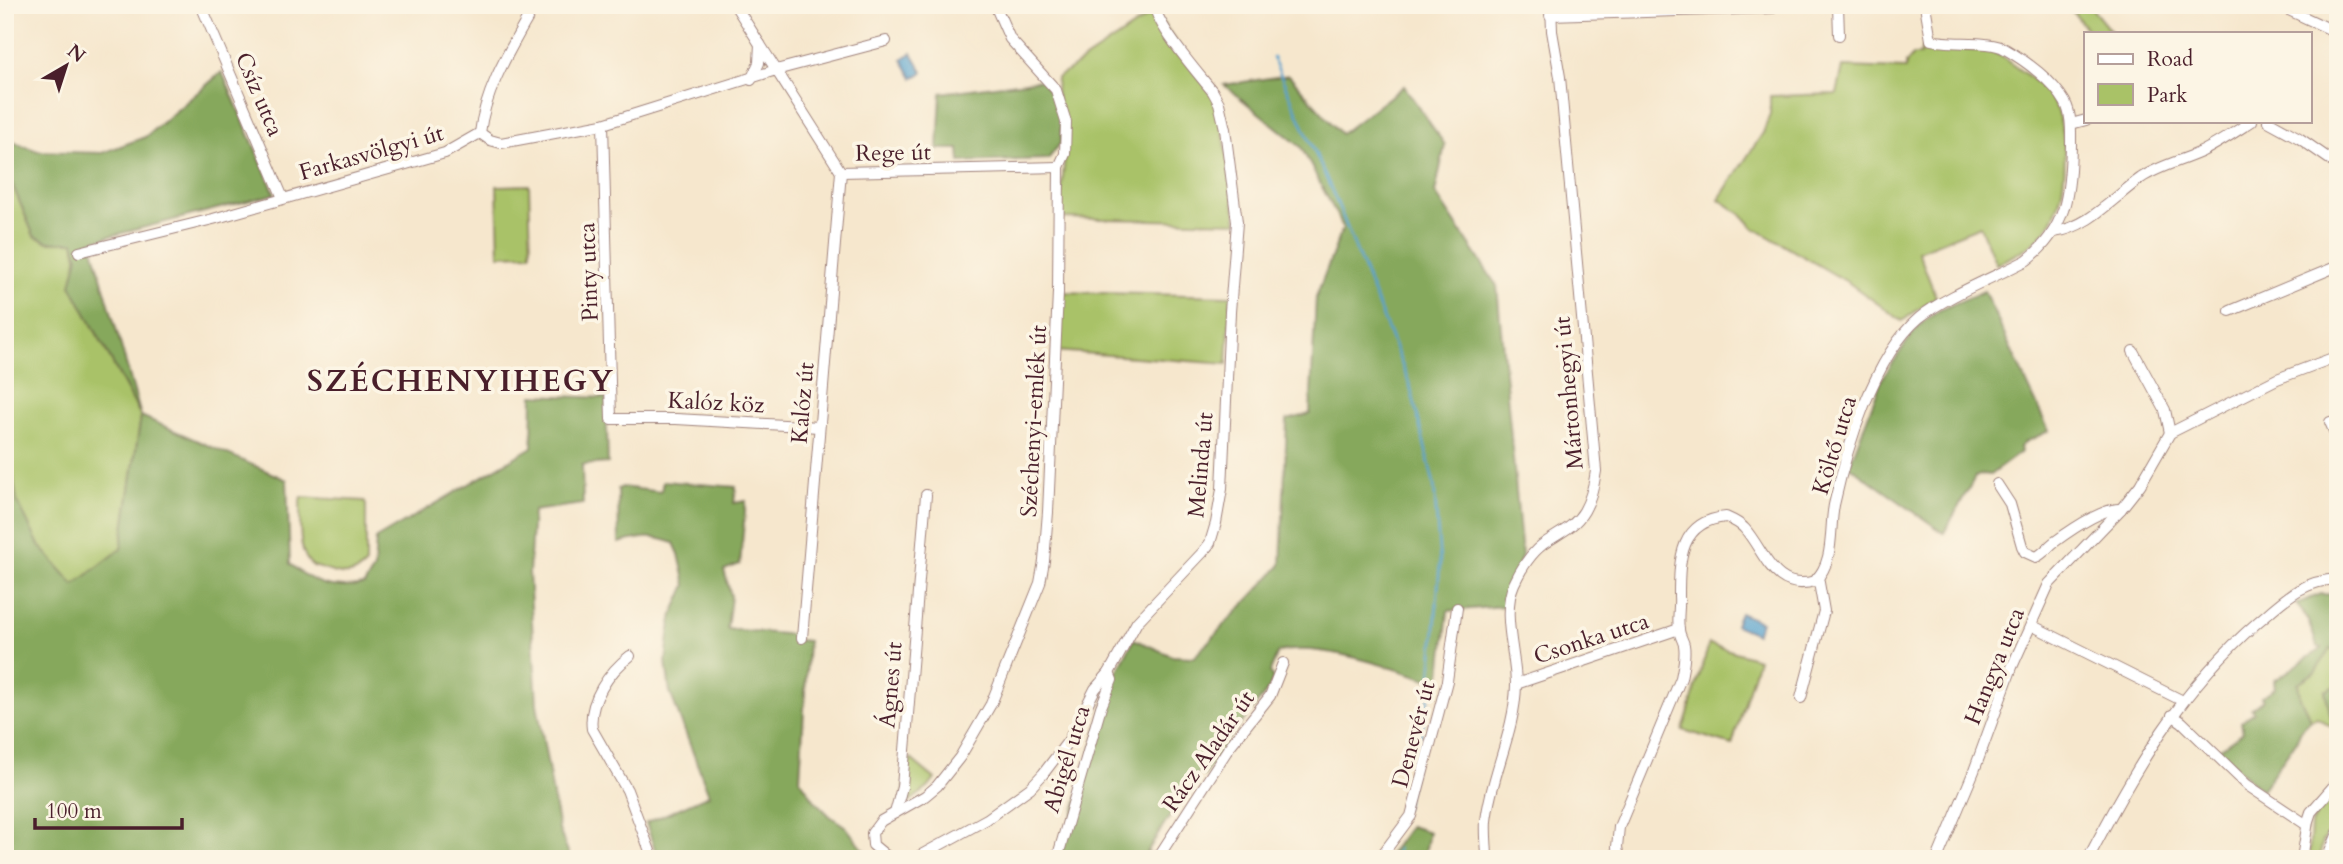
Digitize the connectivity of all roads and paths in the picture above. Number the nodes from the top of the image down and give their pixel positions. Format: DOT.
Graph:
graph roads {
  1 [pos="201,5"];
  2 [pos="536,5"];
  3 [pos="735,5"];
  4 [pos="995,5"];
  5 [pos="1838,5"];
  6 [pos="1925,5"];
  7 [pos="2278,5"];
  8 [pos="1154,8"];
  9 [pos="1773,8"];
  10 [pos="1550,10"];
  11 [pos="2338,33"];
  12 [pos="1839,35"];
  13 [pos="886,41"];
  14 [pos="760,44"];
  15 [pos="776,70"];
  16 [pos="751,80"];
  17 [pos="2084,121"];
  18 [pos="2250,122"];
  19 [pos="2270,122"];
  20 [pos="603,124"];
  21 [pos="2071,124"];
  22 [pos="480,133"];
  23 [pos="2338,165"];
  24 [pos="1059,167"];
  25 [pos="841,172"];
  26 [pos="283,198"];
  27 [pos="2054,232"];
  28 [pos="79,252"];
  29 [pos="2338,266"];
  30 [pos="2230,311"];
  31 [pos="2133,351"];
  32 [pos="2338,356"];
  33 [pos="611,419"];
  34 [pos="2338,421"];
  35 [pos="819,427"];
  36 [pos="2170,433"];
  37 [pos="2338,440"];
  38 [pos="1997,484"];
  39 [pos="926,495"];
  40 [pos="2121,509"];
  41 [pos="1818,578"];
  42 [pos="2338,579"];
  43 [pos="1457,608"];
  44 [pos="2031,625"];
  45 [pos="1679,629"];
  46 [pos="802,638"];
  47 [pos="630,656"];
  48 [pos="1283,663"];
  49 [pos="1109,673"];
  50 [pos="1516,684"];
  51 [pos="1801,698"];
  52 [pos="2183,701"];
  53 [pos="2172,715"];
  54 [pos="2338,781"];
  55 [pos="895,813"];
  56 [pos="2307,825"];
  57 [pos="2338,833"];
  58 [pos="653,859"];
  59 [pos="890,859"];
  60 [pos="914,859"];
  61 [pos="1057,859"];
  62 [pos="1157,859"];
  63 [pos="1379,859"];
  64 [pos="1487,859"];
  65 [pos="1619,859"];
  66 [pos="1937,859"];
  67 [pos="2088,859"];
  68 [pos="2302,859"];
  69 [pos="2327,859"];
  1 -- 26 [label="street, Csíz utca"];
  2 -- 22 [label="street"];
  3 -- 14 [label="street, Rege út"];
  4 -- 24 [label="street, Széchenyi-emlék út"];
  5 -- 12 [label="street"];
  6 -- 21 [label="street, Költő utca"];
  7 -- 11 [label="street"];
  8 -- 49 [label="street, Melinda út"];
  9 -- 10 [label="street"];
  10 -- 50 [label="street, Mártonhegyi út"];
  13 -- 15 [label="street"];
  14 -- 15 [label="street, Rege út"];
  14 -- 16 [label="street"];
  15 -- 16 [label="street"];
  15 -- 25 [label="street, Rege út"];
  16 -- 20 [label="street"];
  17 -- 21 [label="street"];
  18 -- 27 [label="street"];
  19 -- 23 [label="street"];
  20 -- 22 [label="street"];
  20 -- 33 [label="street, Pinty utca"];
  21 -- 27 [label="street, Költő utca"];
  22 -- 26 [label="street, Farkasvölgyi út"];
  24 -- 25 [label="street, Rege út"];
  24 -- 55 [label="street, Széchenyi-emlék út"];
  25 -- 35 [label="street, Kalóz út"];
  26 -- 28 [label="street, Farkasvölgyi út"];
  27 -- 41 [label="street, Költő utca"];
  29 -- 30 [label="street"];
  31 -- 36 [label="street"];
  32 -- 36 [label="street"];
  33 -- 35 [label="street, Kalóz köz"];
  34 -- 37 [label="street"];
  35 -- 46 [label="street, Kalóz út"];
  36 -- 40 [label="street, Hangya utca"];
  38 -- 40 [label="street"];
  39 -- 55 [label="street, Ágnes út"];
  40 -- 44 [label="street, Hangya utca"];
  41 -- 45 [label="street"];
  41 -- 51 [label="street"];
  42 -- 52 [label="street"];
  43 -- 63 [label="street, Denevér út"];
  44 -- 52 [label="street"];
  44 -- 66 [label="street, Hangya utca"];
  45 -- 50 [label="street, Csonka utca"];
  45 -- 65 [label="street"];
  47 -- 58 [label="street"];
  48 -- 62 [label="street, Rácz Aladár út"];
  49 -- 60 [label="street, Melinda út"];
  49 -- 61 [label="street, Abigél utca"];
  50 -- 64 [label="street, Mártonhegyi út"];
  52 -- 53 [label="street"];
  53 -- 56 [label="street"];
  53 -- 67 [label="street"];
  54 -- 56 [label="street"];
  55 -- 59 [label="street"];
  56 -- 68 [label="street"];
  57 -- 69 [label="street"];
}
